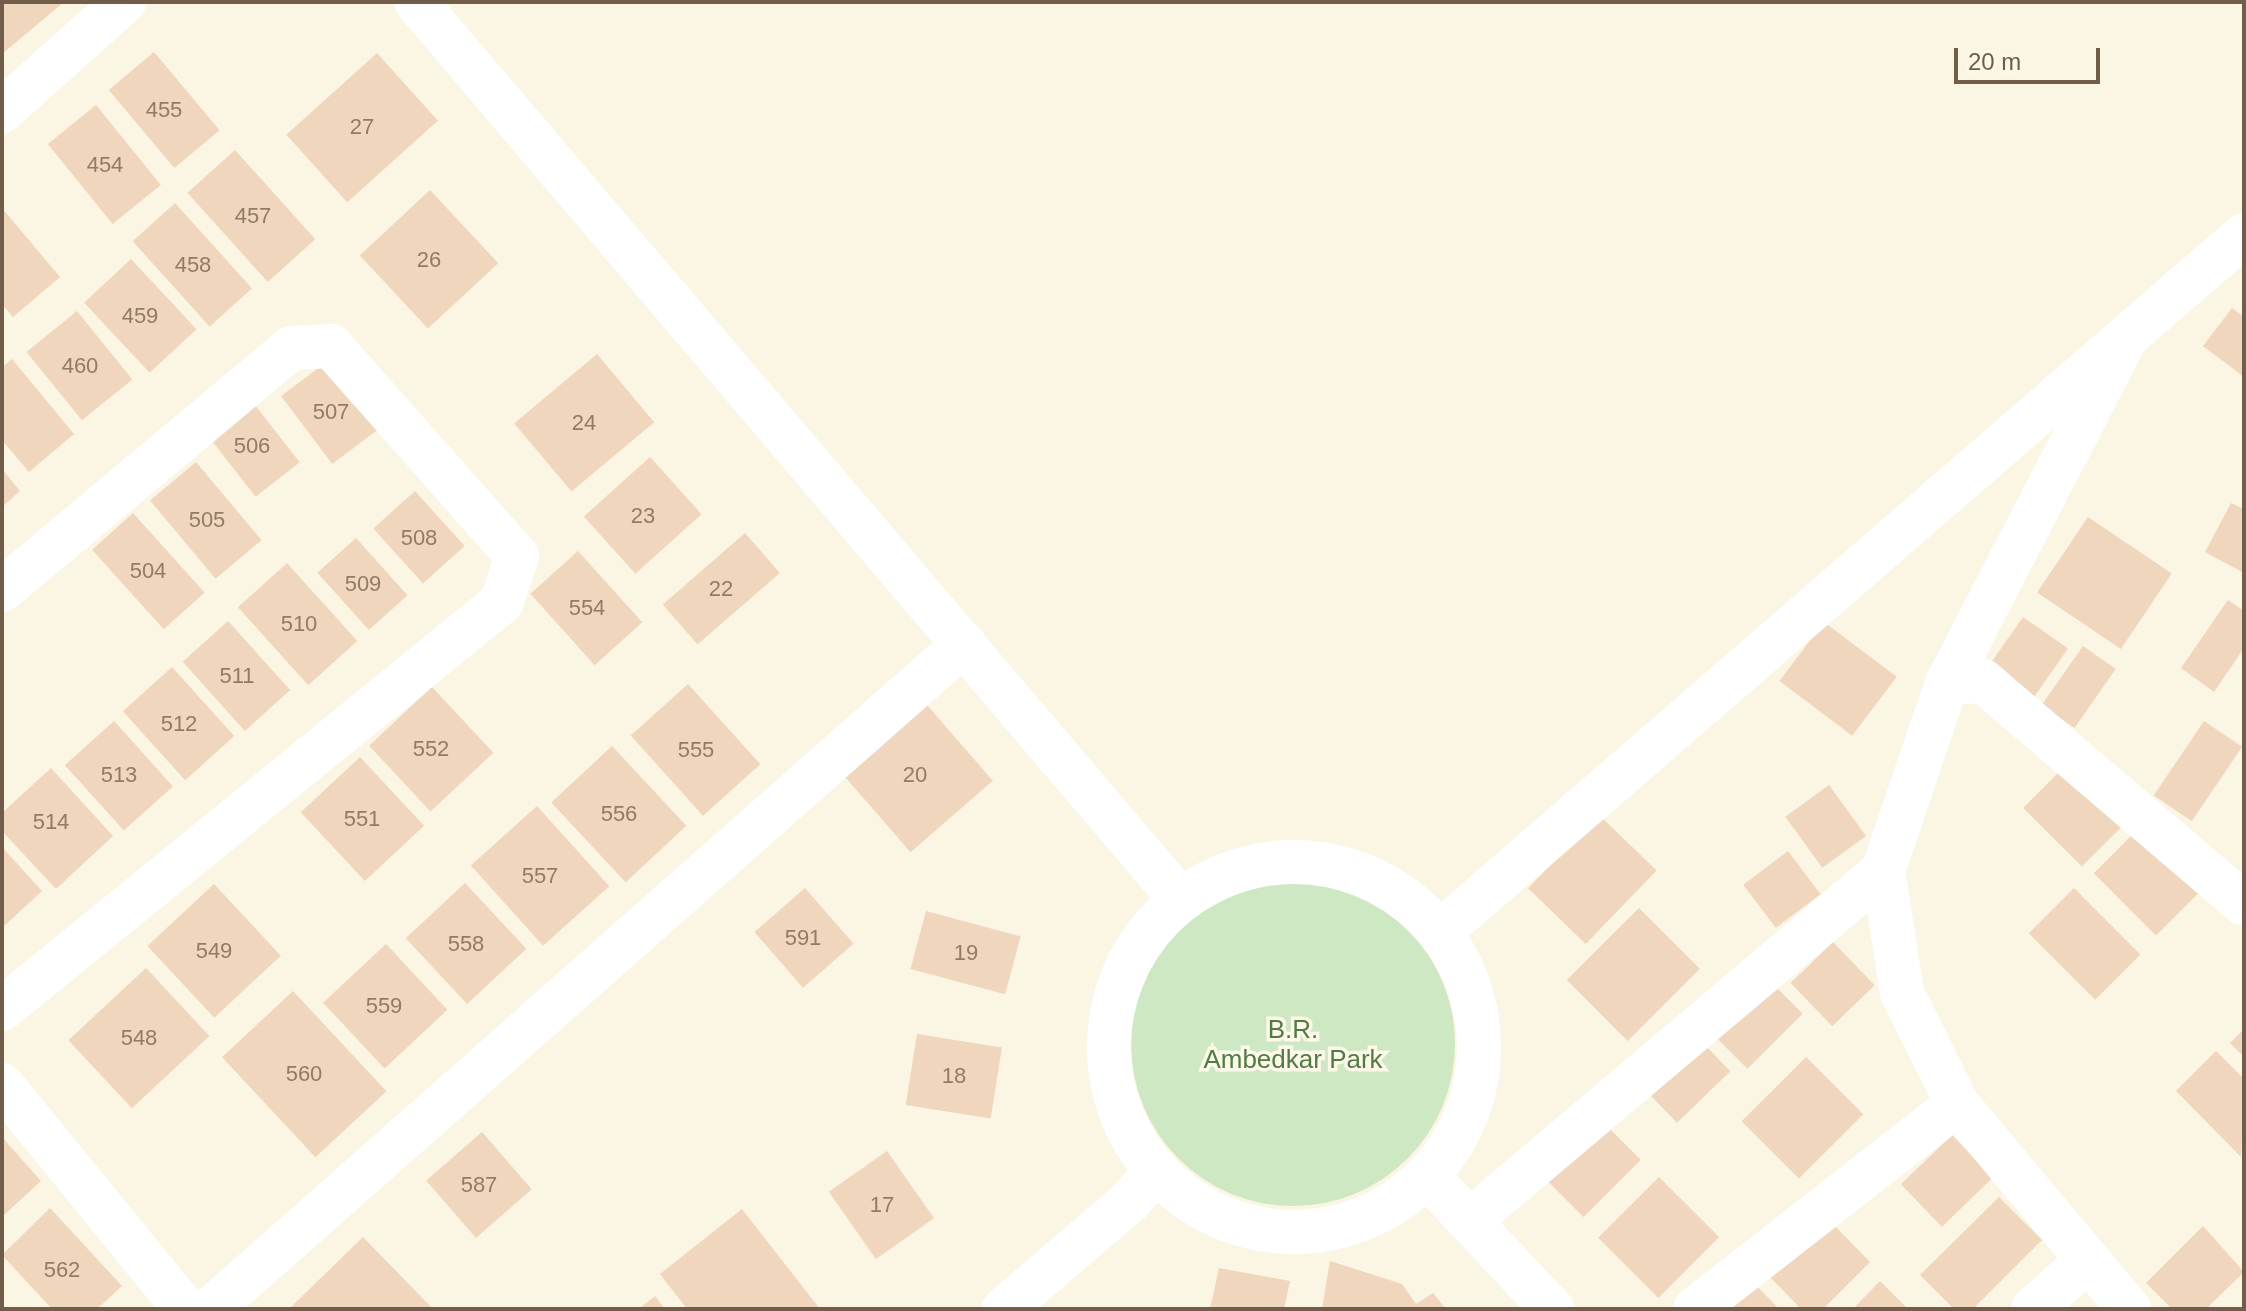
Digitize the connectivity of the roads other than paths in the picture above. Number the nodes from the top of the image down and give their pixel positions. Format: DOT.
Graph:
graph roads {
  1 [pos="124,2"];
  2 [pos="416,2"];
  3 [pos="2,111"];
  4 [pos="2244,235"];
  5 [pos="2126,337"];
  6 [pos="2,590"];
  7 [pos="964,644"];
  8 [pos="1947,683"];
  9 [pos="1883,871"];
  10 [pos="1180,899"];
  11 [pos="2244,904"];
  12 [pos="1440,932"];
  13 [pos="2,1009"];
  14 [pos="2,1085"];
  15 [pos="1957,1104"];
  16 [pos="1156,1171"];
  17 [pos="1427,1176"];
  18 [pos="1469,1221"];
  19 [pos="2088,1260"];
  20 [pos="185,1309"];
  21 [pos="211,1309"];
  22 [pos="1004,1309"];
  23 [pos="1552,1309"];
  24 [pos="1695,1309"];
  25 [pos="2033,1309"];
  26 [pos="2129,1309"];
  1 -- 3 [label="street"];
  2 -- 7 [label="street"];
  4 -- 5 [label="street"];
  5 -- 8 [label="street"];
  5 -- 12 [label="street"];
  6 -- 13 [label="street"];
  7 -- 10 [label="street"];
  7 -- 21 [label="street"];
  8 -- 9 [label="street"];
  8 -- 11 [label="street"];
  9 -- 15 [label="street"];
  9 -- 18 [label="street"];
  10 -- 12 [label="street"];
  10 -- 16 [label="street"];
  12 -- 17 [label="street"];
  14 -- 20 [label="street"];
  15 -- 19 [label="street"];
  15 -- 24 [label="street"];
  16 -- 17 [label="street"];
  16 -- 22 [label="street"];
  17 -- 18 [label="street"];
  18 -- 23 [label="street"];
  19 -- 25 [label="street"];
  19 -- 26 [label="street"];
}
